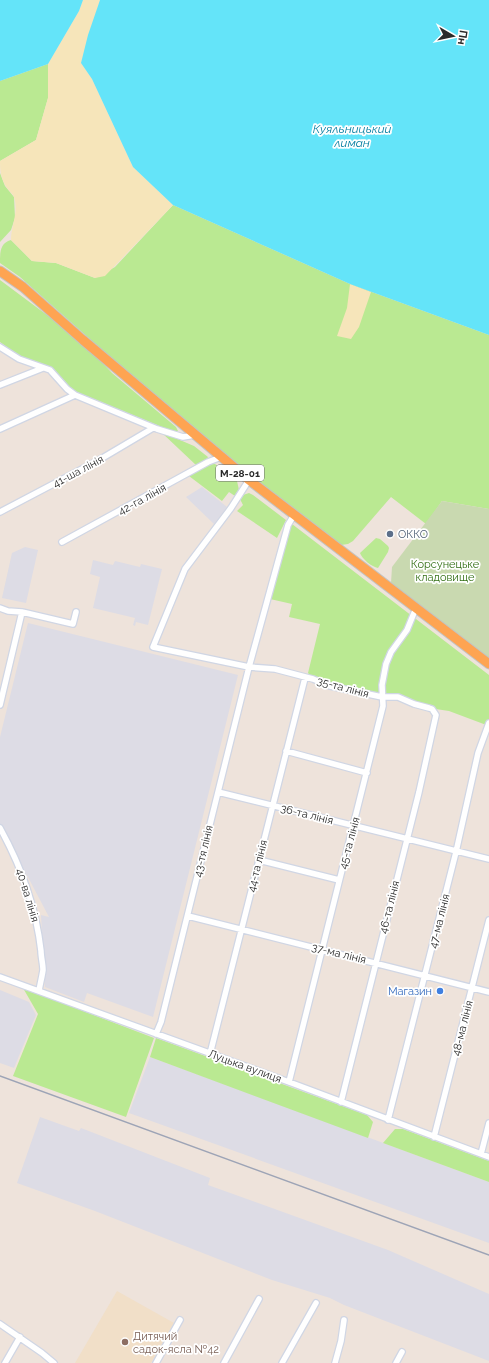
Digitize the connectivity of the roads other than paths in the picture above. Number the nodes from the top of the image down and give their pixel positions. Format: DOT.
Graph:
graph roads {
  1 [pos="0,271"];
  2 [pos="0,347"];
  3 [pos="43,368"];
  4 [pos="0,385"];
  5 [pos="75,395"];
  6 [pos="153,428"];
  7 [pos="0,429"];
  8 [pos="195,435"];
  9 [pos="221,457"];
  10 [pos="249,480"];
  11 [pos="0,512"];
  12 [pos="294,515"];
  13 [pos="62,542"];
  14 [pos="0,608"];
  15 [pos="416,608"];
  16 [pos="22,612"];
  17 [pos="76,612"];
  18 [pos="489,664"];
  19 [pos="249,667"];
  20 [pos="305,678"];
  21 [pos="2,682"];
  22 [pos="382,698"];
  23 [pos="0,705"];
  24 [pos="434,712"];
  25 [pos="489,723"];
  26 [pos="286,750"];
  27 [pos="368,772"];
  28 [pos="218,792"];
  29 [pos="272,805"];
  30 [pos="354,826"];
  31 [pos="0,828"];
  32 [pos="407,838"];
  33 [pos="456,852"];
  34 [pos="489,859"];
  35 [pos="259,860"];
  36 [pos="339,880"];
  37 [pos="188,916"];
  38 [pos="489,920"];
  39 [pos="241,929"];
  40 [pos="322,949"];
  41 [pos="376,963"];
  42 [pos="425,976"];
  43 [pos="0,977"];
  44 [pos="472,988"];
  45 [pos="39,991"];
  46 [pos="489,992"];
  47 [pos="156,1034"];
  48 [pos="210,1054"];
  49 [pos="289,1082"];
  50 [pos="341,1102"];
  51 [pos="388,1120"];
  52 [pos="489,1123"];
  53 [pos="434,1137"];
  54 [pos="481,1154"];
  55 [pos="489,1157"];
  56 [pos="259,1299"];
  57 [pos="316,1303"];
  58 [pos="180,1320"];
  59 [pos="344,1320"];
  60 [pos="0,1324"];
  61 [pos="20,1337"];
  62 [pos="402,1352"];
  63 [pos="5,1363"];
  64 [pos="54,1363"];
  65 [pos="156,1363"];
  66 [pos="224,1363"];
  67 [pos="282,1363"];
  68 [pos="335,1363"];
  69 [pos="396,1363"];
  1 -- 8 [label="highway, М-28-01"];
  2 -- 3 [label="street"];
  3 -- 4 [label="street"];
  3 -- 5 [label="street"];
  5 -- 6 [label="street"];
  5 -- 7 [label="street"];
  6 -- 8 [label="street"];
  6 -- 11 [label="street, 41-ша лінія"];
  8 -- 9 [label="highway, М-28-01"];
  9 -- 10 [label="highway, М-28-01"];
  9 -- 13 [label="street, 42-га лінія"];
  10 -- 12 [label="highway, М-28-01"];
  10 -- 19 [label="street"];
  12 -- 15 [label="highway, М-28-01"];
  12 -- 19 [label="street, 43-тя лінія"];
  14 -- 16 [label="street"];
  15 -- 18 [label="highway, М-28-01"];
  15 -- 22 [label="street, 45-та лінія"];
  16 -- 17 [label="street"];
  16 -- 21 [label="street"];
  19 -- 20 [label="street, 35-та лінія"];
  19 -- 28 [label="street, 43-тя лінія"];
  20 -- 22 [label="street, 35-та лінія"];
  20 -- 26 [label="street, 44-та лінія"];
  21 -- 23 [label="street"];
  22 -- 24 [label="street, 35-та лінія"];
  22 -- 27 [label="street, 45-та лінія"];
  24 -- 32 [label="street, 46-та лінія"];
  25 -- 33 [label="street, 47-ма лінія"];
  26 -- 27 [label="street"];
  26 -- 29 [label="street, 44-та лінія"];
  27 -- 30 [label="street, 45-та лінія"];
  28 -- 29 [label="street, 36-та лінія"];
  28 -- 37 [label="street, 43-тя лінія"];
  29 -- 30 [label="street, 36-та лінія"];
  29 -- 35 [label="street, 44-та лінія"];
  30 -- 32 [label="street, 36-та лінія"];
  30 -- 36 [label="street, 45-та лінія"];
  31 -- 45 [label="street, 40-ва лінія"];
  32 -- 33 [label="street, 36-та лінія"];
  32 -- 41 [label="street, 46-та лінія"];
  33 -- 34 [label="street, 36-та лінія"];
  33 -- 42 [label="street, 47-ма лінія"];
  35 -- 36 [label="street"];
  35 -- 39 [label="street, 44-та лінія"];
  36 -- 40 [label="street, 45-та лінія"];
  37 -- 39 [label="street, 37-ма лінія"];
  37 -- 47 [label="street, 43-тя лінія"];
  38 -- 44 [label="street, 48-ма лінія"];
  39 -- 40 [label="street, 37-ма лінія"];
  39 -- 48 [label="street, 44-та лінія"];
  40 -- 41 [label="street, 37-ма лінія"];
  40 -- 49 [label="street, 45-та лінія"];
  41 -- 42 [label="street, 37-ма лінія"];
  41 -- 50 [label="street, 46-та лінія"];
  42 -- 44 [label="street, 37-ма лінія"];
  42 -- 51 [label="street, 47-ма лінія"];
  43 -- 45 [label="street, Луцька вулиця"];
  44 -- 46 [label="street, 37-ма лінія"];
  44 -- 53 [label="street, 48-ма лінія"];
  45 -- 47 [label="street, Луцька вулиця"];
  47 -- 48 [label="street, Луцька вулиця"];
  48 -- 49 [label="street, Луцька вулиця"];
  49 -- 50 [label="street, Луцька вулиця"];
  50 -- 51 [label="street, Луцька вулиця"];
  51 -- 53 [label="street, Луцька вулиця"];
  52 -- 54 [label="street"];
  53 -- 54 [label="street, Луцька вулиця"];
  54 -- 55 [label="street, Луцька вулиця"];
  56 -- 66 [label="street"];
  57 -- 67 [label="street"];
  58 -- 65 [label="street"];
  59 -- 68 [label="street"];
  60 -- 61 [label="street"];
  61 -- 63 [label="street"];
  61 -- 64 [label="street"];
  62 -- 69 [label="street"];
}
